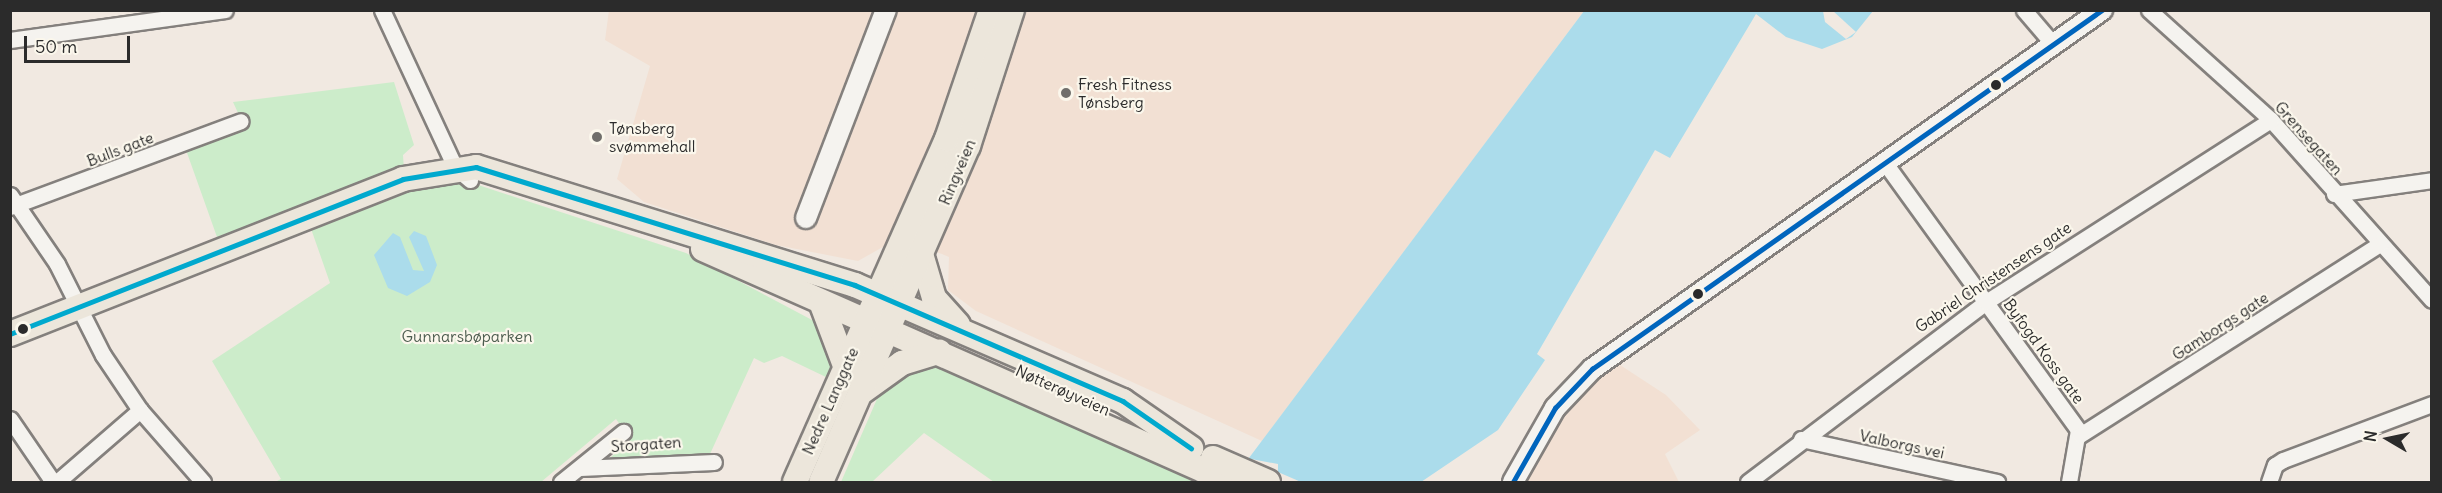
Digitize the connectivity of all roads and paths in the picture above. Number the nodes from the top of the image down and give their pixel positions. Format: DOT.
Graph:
graph roads {
  1 [pos="225,10"];
  2 [pos="382,10"];
  3 [pos="886,10"];
  4 [pos="992,10"];
  5 [pos="1012,10"];
  6 [pos="2024,10"];
  7 [pos="2102,10"];
  8 [pos="2149,10"];
  9 [pos="10,40"];
  10 [pos="2053,44"];
  11 [pos="2271,120"];
  12 [pos="241,122"];
  13 [pos="1885,163"];
  14 [pos="463,174"];
  15 [pos="2432,180"];
  16 [pos="2334,194"];
  17 [pos="12,202"];
  18 [pos="621,213"];
  19 [pos="806,219"];
  20 [pos="2380,244"];
  21 [pos="921,254"];
  22 [pos="794,288"];
  23 [pos="2432,300"];
  24 [pos="821,302"];
  25 [pos="1986,302"];
  26 [pos="80,308"];
  27 [pos="883,311"];
  28 [pos="959,327"];
  29 [pos="10,334"];
  30 [pos="939,352"];
  31 [pos="846,368"];
  32 [pos="863,391"];
  33 [pos="2432,404"];
  34 [pos="140,410"];
  35 [pos="10,419"];
  36 [pos="623,432"];
  37 [pos="2080,435"];
  38 [pos="1801,439"];
  39 [pos="1191,448"];
  40 [pos="1523,461"];
  41 [pos="714,462"];
  42 [pos="1210,465"];
  43 [pos="580,468"];
  44 [pos="55,483"];
  45 [pos="203,483"];
  46 [pos="561,483"];
  47 [pos="795,483"];
  48 [pos="821,483"];
  49 [pos="1230,483"];
  50 [pos="1268,483"];
  51 [pos="1505,483"];
  52 [pos="1513,483"];
  53 [pos="1748,483"];
  54 [pos="1997,483"];
  55 [pos="2069,483"];
  56 [pos="2269,483"];
  1 -- 9 [label="street"];
  2 -- 14 [label="street"];
  3 -- 19 [label="street"];
  4 -- 27 [label="main road, Ringveien"];
  5 -- 21 [label="main road, Ringveien"];
  6 -- 10 [label="street"];
  7 -- 10 [label="street"];
  8 -- 11 [label="street, Grensegaten"];
  10 -- 13 [label="street"];
  11 -- 16 [label="street, Grensegaten"];
  11 -- 25 [label="street, Gabriel Christensens gate"];
  12 -- 17 [label="street, Bulls gate"];
  13 -- 25 [label="street, Byfogd Koss gate"];
  13 -- 40 [label="street"];
  14 -- 18 [label="main road"];
  14 -- 26 [label="main road"];
  15 -- 16 [label="street"];
  16 -- 20 [label="street, Grensegaten"];
  17 -- 26 [label="street"];
  18 -- 22 [label="main road"];
  18 -- 27 [label="main road"];
  20 -- 23 [label="street, Grensegaten"];
  20 -- 37 [label="street, Gamborgs gate"];
  21 -- 27 [label="main road, Ringveien"];
  21 -- 28 [label="main road"];
  22 -- 24 [label="main road"];
  22 -- 27 [label="main road"];
  24 -- 27 [label="main road"];
  24 -- 31 [label="main road"];
  25 -- 37 [label="street, Byfogd Koss gate"];
  25 -- 38 [label="street, Gabriel Christensens gate"];
  26 -- 29 [label="main road"];
  26 -- 34 [label="street"];
  27 -- 28 [label="main road, Nøtterøyveien"];
  27 -- 30 [label="main road, Nøtterøyveien"];
  27 -- 31 [label="main road, Nedre Langgate"];
  27 -- 32 [label="main road, Nedre Langgate"];
  27 -- 39 [label="main road, Nøtterøyveien"];
  28 -- 39 [label="main road, Nøtterøyveien"];
  30 -- 32 [label="main road"];
  30 -- 42 [label="main road, Nøtterøyveien"];
  31 -- 47 [label="main road, Nedre Langgate"];
  32 -- 48 [label="main road, Nedre Langgate"];
  33 -- 56 [label="street"];
  34 -- 44 [label="street"];
  34 -- 45 [label="street"];
  35 -- 44 [label="street"];
  36 -- 43 [label="street, Storgaten"];
  37 -- 55 [label="street"];
  38 -- 53 [label="street, Gabriel Christensens gate"];
  38 -- 54 [label="street, Valborgs vei"];
  39 -- 42 [label="main road, Nøtterøyveien"];
  40 -- 51 [label="street"];
  40 -- 52 [label="street"];
  41 -- 43 [label="street, Storgaten"];
  42 -- 49 [label="main road"];
  42 -- 50 [label="main road"];
  43 -- 46 [label="street, Storgaten"];
}
